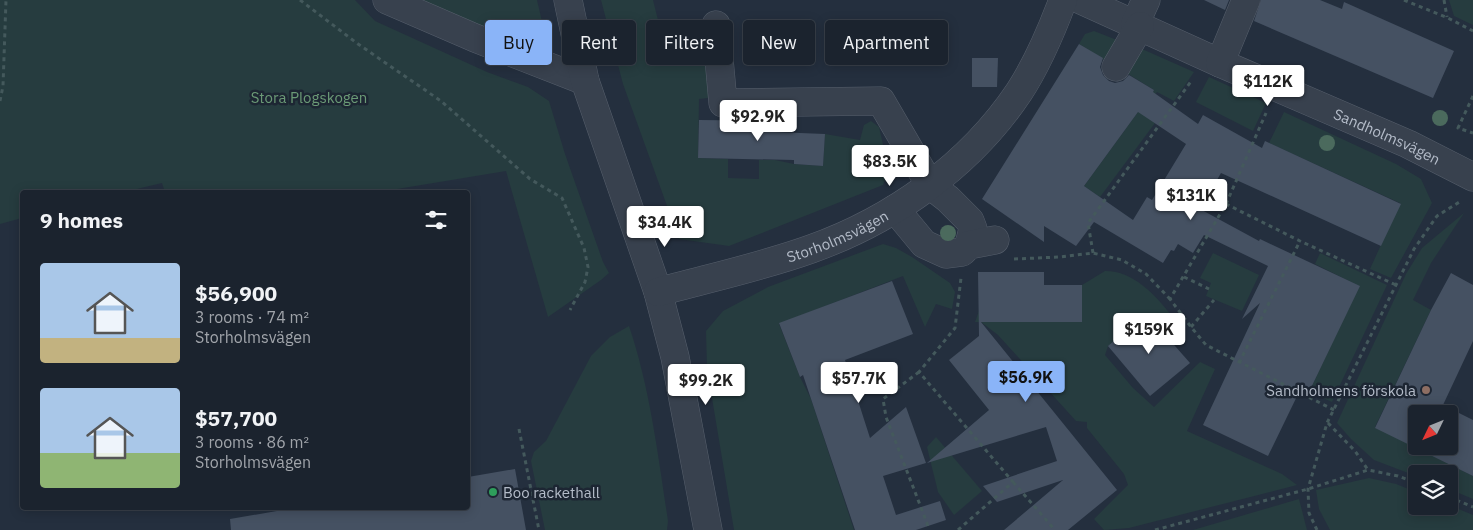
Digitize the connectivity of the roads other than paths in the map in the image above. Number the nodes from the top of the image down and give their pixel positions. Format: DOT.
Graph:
graph roads {
  1 [pos="387,0"];
  2 [pos="568,0"];
  3 [pos="1063,0"];
  4 [pos="1081,0"];
  5 [pos="1246,0"];
  6 [pos="1140,17"];
  7 [pos="720,65"];
  8 [pos="1116,67"];
  9 [pos="1209,68"];
  10 [pos="585,82"];
  11 [pos="1473,177"];
  12 [pos="930,185"];
  13 [pos="895,208"];
  14 [pos="969,245"];
  15 [pos="1004,250"];
  16 [pos="658,292"];
  17 [pos="708,530"];
  1 -- 10 [label="street"];
  2 -- 10 [label="street"];
  3 -- 12 [label="street, Storholmsvägen"];
  4 -- 6 [label="street, Sandholmsvägen"];
  5 -- 9 [label="street"];
  6 -- 8 [label="street"];
  6 -- 9 [label="street, Sandholmsvägen"];
  7 -- 12 [label="street"];
  9 -- 11 [label="street, Sandholmsvägen"];
  10 -- 16 [label="street"];
  12 -- 13 [label="street, Storholmsvägen"];
  12 -- 14 [label="street"];
  13 -- 14 [label="street"];
  13 -- 16 [label="street, Storholmsvägen"];
  14 -- 15 [label="street"];
  16 -- 17 [label="street"];
}
